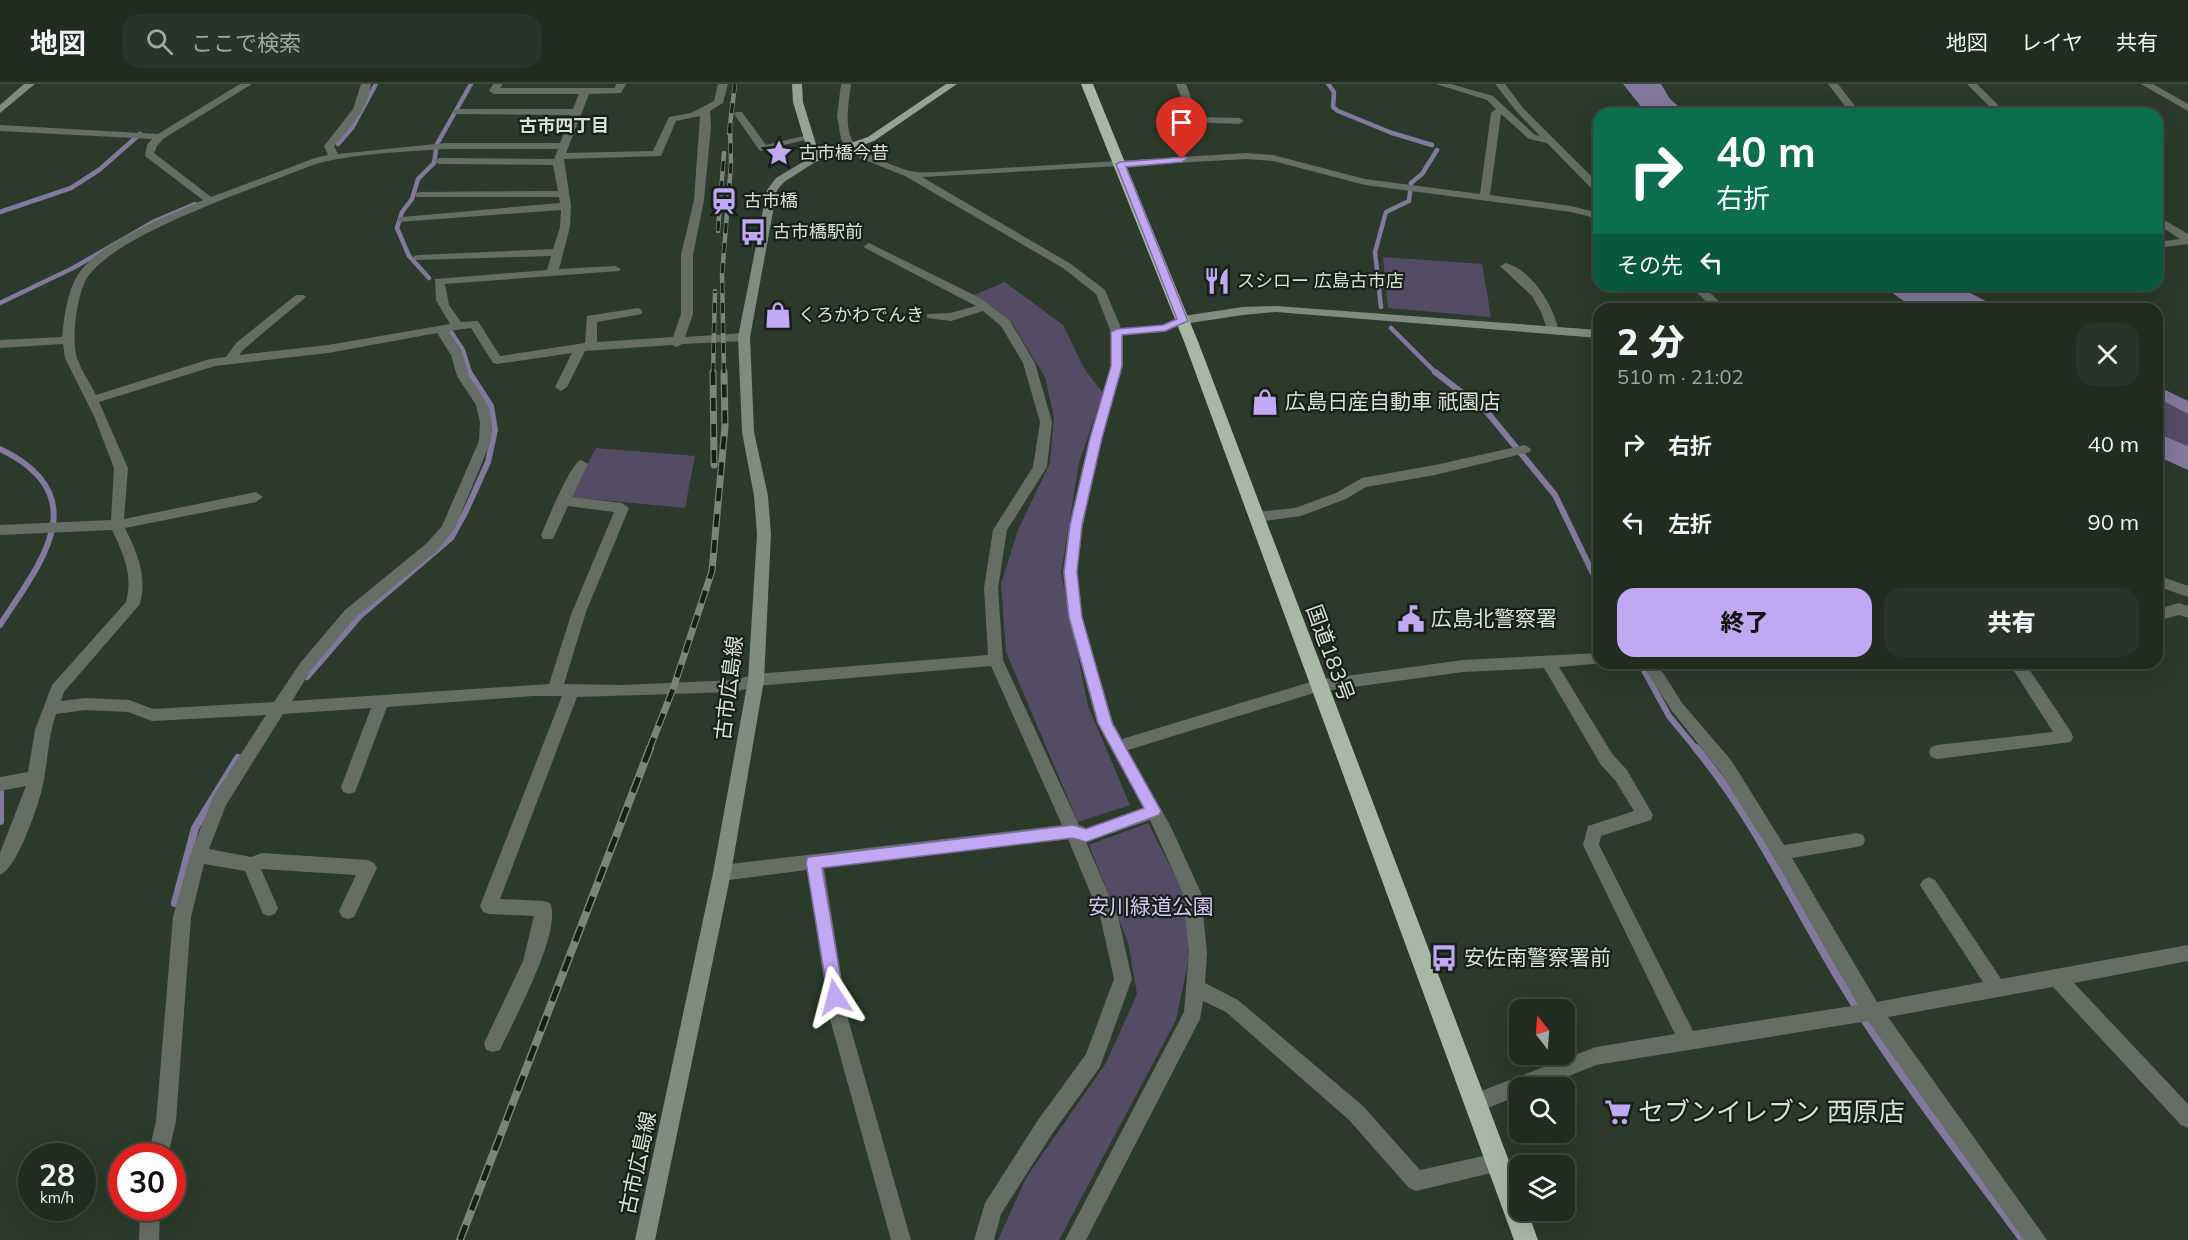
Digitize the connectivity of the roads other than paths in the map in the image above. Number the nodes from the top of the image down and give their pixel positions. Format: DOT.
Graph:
graph roads {
  1 [pos="30,84"];
  2 [pos="248,84"];
  3 [pos="366,84"];
  4 [pos="498,84"];
  5 [pos="621,84"];
  6 [pos="723,84"];
  7 [pos="797,84"];
  8 [pos="846,84"];
  9 [pos="952,84"];
  10 [pos="1087,84"];
  11 [pos="1181,84"];
  12 [pos="1441,84"];
  13 [pos="1484,84"];
  14 [pos="1500,84"];
  15 [pos="1833,84"];
  16 [pos="1972,84"];
  17 [pos="2146,84"];
  18 [pos="585,92"];
  19 [pos="1483,95"];
  20 [pos="1851,108"];
  21 [pos="1996,108"];
  22 [pos="2188,108"];
  23 [pos="1502,109"];
  24 [pos="0,110"];
  25 [pos="705,111"];
  26 [pos="457,112"];
  27 [pos="575,112"];
  28 [pos="739,114"];
  29 [pos="1239,121"];
  30 [pos="0,128"];
  31 [pos="160,137"];
  32 [pos="808,138"];
  33 [pos="1551,141"];
  34 [pos="852,148"];
  35 [pos="560,154"];
  36 [pos="334,157"];
  37 [pos="815,159"];
  38 [pos="439,161"];
  39 [pos="1120,164"];
  40 [pos="909,174"];
  41 [pos="1593,184"];
  42 [pos="563,194"];
  43 [pos="420,195"];
  44 [pos="1485,197"];
  45 [pos="210,201"];
  46 [pos="566,206"];
  47 [pos="1593,214"];
  48 [pos="402,220"];
  49 [pos="2163,223"];
  50 [pos="2188,240"];
  51 [pos="2163,244"];
  52 [pos="869,246"];
  53 [pos="558,252"];
  54 [pos="418,258"];
  55 [pos="1506,266"];
  56 [pos="615,269"];
  57 [pos="552,273"];
  58 [pos="1701,291"];
  59 [pos="300,297"];
  60 [pos="1714,303"];
  61 [pos="984,307"];
  62 [pos="638,312"];
  63 [pos="932,316"];
  64 [pos="1183,321"];
  65 [pos="458,326"];
  66 [pos="440,328"];
  67 [pos="1553,331"];
  68 [pos="1117,332"];
  69 [pos="1593,334"];
  70 [pos="744,337"];
  71 [pos="69,340"];
  72 [pos="677,343"];
  73 [pos="0,344"];
  74 [pos="585,347"];
  75 [pos="230,360"];
  76 [pos="561,387"];
  77 [pos="92,400"];
  78 [pos="1519,450"];
  79 [pos="581,464"];
  80 [pos="256,497"];
  81 [pos="562,501"];
  82 [pos="1257,517"];
  83 [pos="117,525"];
  84 [pos="0,530"];
  85 [pos="548,535"];
  86 [pos="2163,582"];
  87 [pos="2188,592"];
  88 [pos="2188,612"];
  89 [pos="2163,613"];
  90 [pos="1593,659"];
  91 [pos="996,660"];
  92 [pos="1548,661"];
  93 [pos="1653,669"];
  94 [pos="2021,669"];
  95 [pos="756,680"];
  96 [pos="1317,686"];
  97 [pos="563,690"];
  98 [pos="381,701"];
  99 [pos="281,708"];
  100 [pos="50,709"];
  101 [pos="1118,747"];
  102 [pos="1937,752"];
  103 [pos="35,778"];
  104 [pos="0,784"];
  105 [pos="349,787"];
  106 [pos="1154,811"];
  107 [pos="1073,831"];
  108 [pos="1857,840"];
  109 [pos="1780,853"];
  110 [pos="198,855"];
  111 [pos="814,862"];
  112 [pos="251,865"];
  113 [pos="0,867"];
  114 [pos="722,873"];
  115 [pos="1929,885"];
  116 [pos="269,908"];
  117 [pos="348,911"];
  118 [pos="2188,953"];
  119 [pos="2056,977"];
  120 [pos="1195,988"];
  121 [pos="1997,988"];
  122 [pos="1872,1011"];
  123 [pos="1688,1040"];
  124 [pos="493,1043"];
  125 [pos="1475,1103"];
  126 [pos="2188,1118"];
  127 [pos="161,1143"];
  128 [pos="1497,1163"];
  129 [pos="150,1221"];
  130 [pos="149,1240"];
  131 [pos="645,1240"];
  132 [pos="902,1240"];
  133 [pos="984,1240"];
  134 [pos="1075,1240"];
  135 [pos="1526,1240"];
  136 [pos="2037,1240"];
  1 -- 24 [label="main road"];
  2 -- 31 [label="street"];
  3 -- 36 [label="street"];
  4 -- 18 [label="street"];
  5 -- 18 [label="street"];
  6 -- 25 [label="street"];
  7 -- 32 [label="main road"];
  8 -- 34 [label="street"];
  9 -- 34 [label="main road"];
  10 -- 39 [label="highway, 国道183号"];
  11 -- 29 [label="street"];
  12 -- 19 [label="street"];
  13 -- 19 [label="street"];
  14 -- 33 [label="street"];
  15 -- 20 [label="street"];
  16 -- 21 [label="street"];
  17 -- 22 [label="street"];
  18 -- 27 [label="street"];
  19 -- 23 [label="street"];
  23 -- 33 [label="street"];
  23 -- 44 [label="street"];
  25 -- 35 [label="street"];
  25 -- 72 [label="street"];
  26 -- 27 [label="street"];
  27 -- 35 [label="street"];
  28 -- 32 [label="street"];
  30 -- 31 [label="street"];
  31 -- 45 [label="street"];
  32 -- 37 [label="main road"];
  33 -- 41 [label="street"];
  34 -- 37 [label="main road"];
  34 -- 40 [label="street"];
  35 -- 36 [label="street"];
  35 -- 38 [label="street"];
  35 -- 42 [label="street"];
  36 -- 45 [label="street"];
  37 -- 70 [label="main road, 古市広島線"];
  39 -- 40 [label="street"];
  39 -- 44 [label="street"];
  39 -- 64 [label="highway, 国道183号"];
  40 -- 68 [label="street"];
  42 -- 43 [label="street"];
  42 -- 46 [label="street"];
  44 -- 47 [label="street"];
  45 -- 71 [label="street"];
  46 -- 48 [label="street"];
  46 -- 53 [label="street"];
  49 -- 50 [label="street"];
  50 -- 51 [label="street"];
  52 -- 61 [label="street"];
  53 -- 54 [label="street"];
  53 -- 57 [label="street"];
  55 -- 67 [label="street"];
  56 -- 57 [label="street"];
  57 -- 65 [label="street"];
  58 -- 60 [label="street"];
  59 -- 75 [label="street"];
  61 -- 63 [label="street"];
  61 -- 91 [label="street"];
  62 -- 74 [label="street"];
  64 -- 67 [label="main road"];
  64 -- 68 [label="street"];
  64 -- 82 [label="highway, 国道183号"];
  65 -- 66 [label="street"];
  65 -- 74 [label="street"];
  66 -- 75 [label="street"];
  66 -- 99 [label="street"];
  67 -- 69 [label="main road"];
  68 -- 101 [label="street"];
  70 -- 72 [label="street"];
  70 -- 95 [label="main road, 古市広島線"];
  71 -- 73 [label="street"];
  71 -- 77 [label="street"];
  72 -- 74 [label="street"];
  74 -- 76 [label="street"];
  75 -- 77 [label="street"];
  77 -- 83 [label="street"];
  78 -- 82 [label="street"];
  79 -- 81 [label="street"];
  80 -- 83 [label="street"];
  81 -- 85 [label="street"];
  81 -- 97 [label="street"];
  82 -- 96 [label="highway, 国道183号"];
  83 -- 84 [label="street"];
  83 -- 100 [label="street"];
  86 -- 87 [label="street"];
  88 -- 89 [label="street"];
  90 -- 92 [label="street"];
  91 -- 95 [label="street"];
  91 -- 107 [label="street"];
  92 -- 96 [label="street"];
  92 -- 123 [label="street"];
  93 -- 109 [label="street"];
  94 -- 102 [label="street"];
  95 -- 97 [label="street"];
  95 -- 114 [label="main road, 古市広島線"];
  96 -- 101 [label="street"];
  96 -- 125 [label="highway, 国道183号"];
  97 -- 98 [label="street"];
  97 -- 124 [label="street"];
  98 -- 99 [label="street"];
  98 -- 105 [label="street"];
  99 -- 100 [label="street"];
  99 -- 110 [label="street"];
  100 -- 103 [label="street"];
  101 -- 106 [label="street"];
  103 -- 104 [label="street"];
  103 -- 113 [label="street"];
  106 -- 107 [label="street"];
  106 -- 120 [label="street"];
  107 -- 111 [label="street"];
  107 -- 133 [label="street"];
  108 -- 109 [label="street"];
  109 -- 122 [label="street"];
  110 -- 112 [label="street"];
  110 -- 127 [label="street"];
  111 -- 114 [label="street"];
  111 -- 132 [label="street"];
  112 -- 116 [label="street"];
  112 -- 117 [label="street"];
  114 -- 131 [label="main road, 古市広島線"];
  115 -- 121 [label="street"];
  118 -- 119 [label="street"];
  119 -- 121 [label="street"];
  119 -- 126 [label="street"];
  120 -- 128 [label="street"];
  120 -- 134 [label="street"];
  121 -- 122 [label="street"];
  122 -- 123 [label="street"];
  122 -- 136 [label="street"];
  123 -- 125 [label="street"];
  125 -- 128 [label="highway, 国道183号"];
  128 -- 135 [label="highway, 国道183号"];
  129 -- 130 [label="street"];
}
